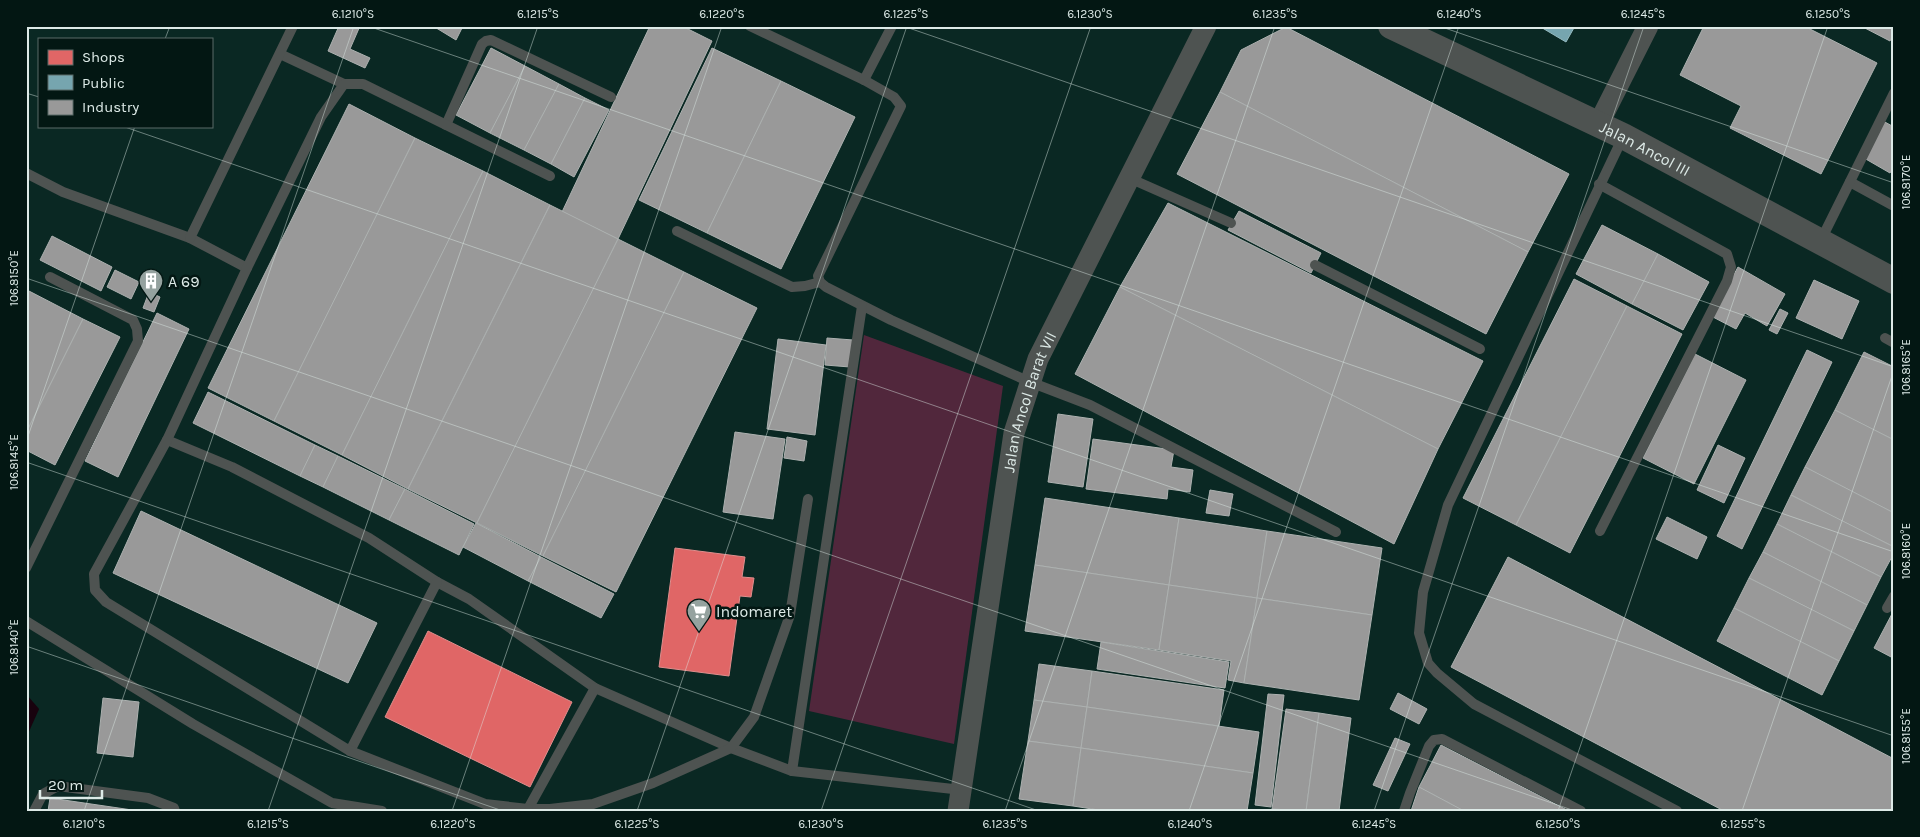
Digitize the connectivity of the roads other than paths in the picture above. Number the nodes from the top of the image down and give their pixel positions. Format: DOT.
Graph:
graph roads {
  1 [pos="293,26"];
  2 [pos="750,26"];
  3 [pos="892,26"];
  4 [pos="1206,26"];
  5 [pos="1391,26"];
  6 [pos="1648,26"];
  7 [pos="280,54"];
  8 [pos="864,80"];
  9 [pos="344,84"];
  10 [pos="1894,93"];
  11 [pos="611,97"];
  12 [pos="446,125"];
  13 [pos="1598,125"];
  14 [pos="1623,136"];
  15 [pos="26,173"];
  16 [pos="550,176"];
  17 [pos="1129,178"];
  18 [pos="1850,182"];
  19 [pos="1599,184"];
  20 [pos="1894,206"];
  21 [pos="1231,222"];
  22 [pos="676,231"];
  23 [pos="190,238"];
  24 [pos="1820,243"];
  25 [pos="1315,265"];
  26 [pos="247,268"];
  27 [pos="50,277"];
  28 [pos="1894,281"];
  29 [pos="820,282"];
  30 [pos="862,306"];
  31 [pos="1480,349"];
  32 [pos="1030,382"];
  33 [pos="167,440"];
  34 [pos="808,499"];
  35 [pos="1600,531"];
  36 [pos="1336,532"];
  37 [pos="26,568"];
  38 [pos="437,582"];
  39 [pos="1894,596"];
  40 [pos="1887,608"];
  41 [pos="26,621"];
  42 [pos="595,688"];
  43 [pos="732,748"];
  44 [pos="350,751"];
  45 [pos="792,771"];
  46 [pos="960,801"];
  47 [pos="528,809"];
  48 [pos="34,811"];
  49 [pos="174,811"];
  50 [pos="382,811"];
  51 [pos="1404,811"];
  52 [pos="1582,811"];
  53 [pos="1677,811"];
  1 -- 7 [label="lane"];
  2 -- 8 [label="lane"];
  3 -- 8 [label="lane"];
  4 -- 17 [label="street, Jalan Ancol Barat VII"];
  5 -- 13 [label="street, Jalan Ancol III"];
  6 -- 13 [label="street"];
  7 -- 9 [label="lane"];
  7 -- 23 [label="lane"];
  8 -- 29 [label="lane"];
  9 -- 12 [label="lane"];
  9 -- 26 [label="lane"];
  10 -- 18 [label="lane"];
  11 -- 12 [label="lane"];
  12 -- 16 [label="lane"];
  13 -- 14 [label="street, Jalan Ancol III"];
  14 -- 19 [label="lane"];
  14 -- 24 [label="street, Jalan Ancol III"];
  15 -- 23 [label="lane"];
  17 -- 21 [label="lane"];
  17 -- 32 [label="street, Jalan Ancol Barat VII"];
  18 -- 20 [label="lane"];
  18 -- 24 [label="lane"];
  19 -- 35 [label="lane"];
  19 -- 53 [label="lane"];
  22 -- 29 [label="lane"];
  23 -- 26 [label="lane"];
  24 -- 28 [label="street, Jalan Ancol III"];
  25 -- 31 [label="lane"];
  26 -- 33 [label="lane"];
  27 -- 37 [label="lane"];
  29 -- 30 [label="lane"];
  30 -- 32 [label="lane"];
  30 -- 45 [label="lane"];
  32 -- 36 [label="lane"];
  32 -- 46 [label="street, Jalan Ancol Barat VII"];
  33 -- 38 [label="lane"];
  33 -- 44 [label="lane"];
  34 -- 43 [label="lane"];
  38 -- 42 [label="lane"];
  38 -- 44 [label="lane"];
  39 -- 40 [label="lane"];
  41 -- 50 [label="lane"];
  42 -- 43 [label="lane"];
  42 -- 47 [label="lane"];
  43 -- 45 [label="lane"];
  43 -- 47 [label="lane"];
  44 -- 47 [label="lane"];
  45 -- 46 [label="lane"];
  48 -- 49 [label="lane"];
  51 -- 52 [label="lane"];
}
